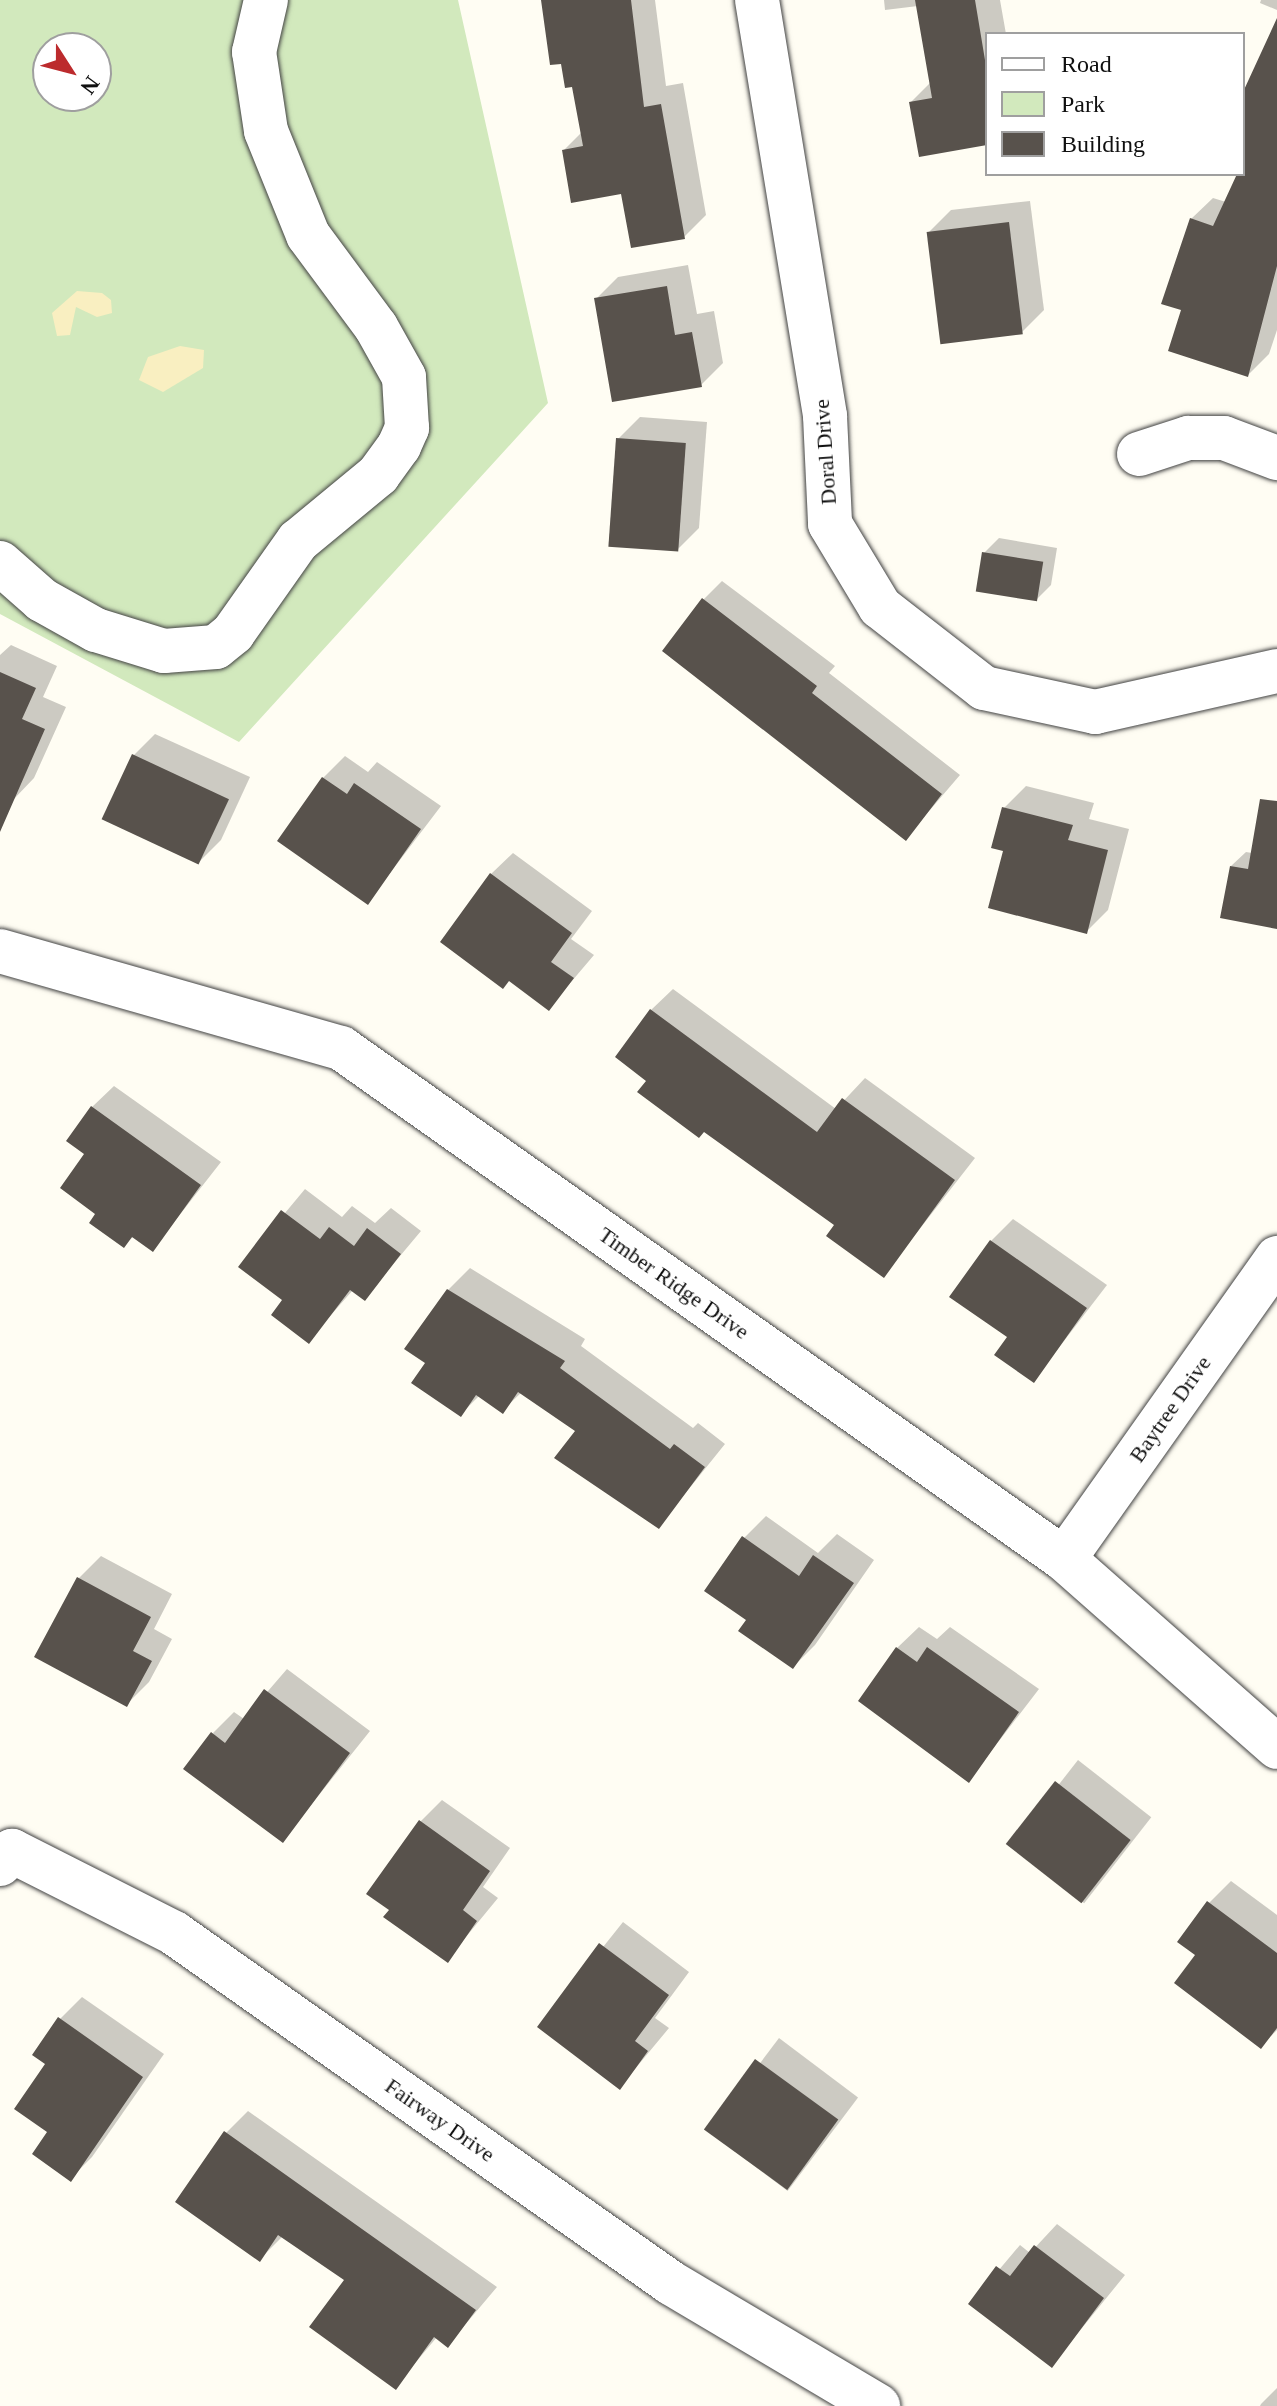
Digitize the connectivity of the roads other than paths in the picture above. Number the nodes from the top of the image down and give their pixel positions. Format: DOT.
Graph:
graph roads {
  1 [pos="266,0"];
  2 [pos="757,0"];
  3 [pos="1139,454"];
  4 [pos="1277,458"];
  5 [pos="0,563"];
  6 [pos="1277,671"];
  7 [pos="0,951"];
  8 [pos="1277,1258"];
  9 [pos="1064,1559"];
  10 [pos="1277,1747"];
  11 [pos="0,1864"];
  12 [pos="878,2406"];
  1 -- 5 [label="street"];
  2 -- 6 [label="street, Doral Drive"];
  3 -- 4 [label="street"];
  7 -- 9 [label="street, Timber Ridge Drive"];
  8 -- 9 [label="street, Baytree Drive"];
  9 -- 10 [label="street, Timber Ridge Drive"];
  11 -- 12 [label="street, Fairway Drive"];
}
